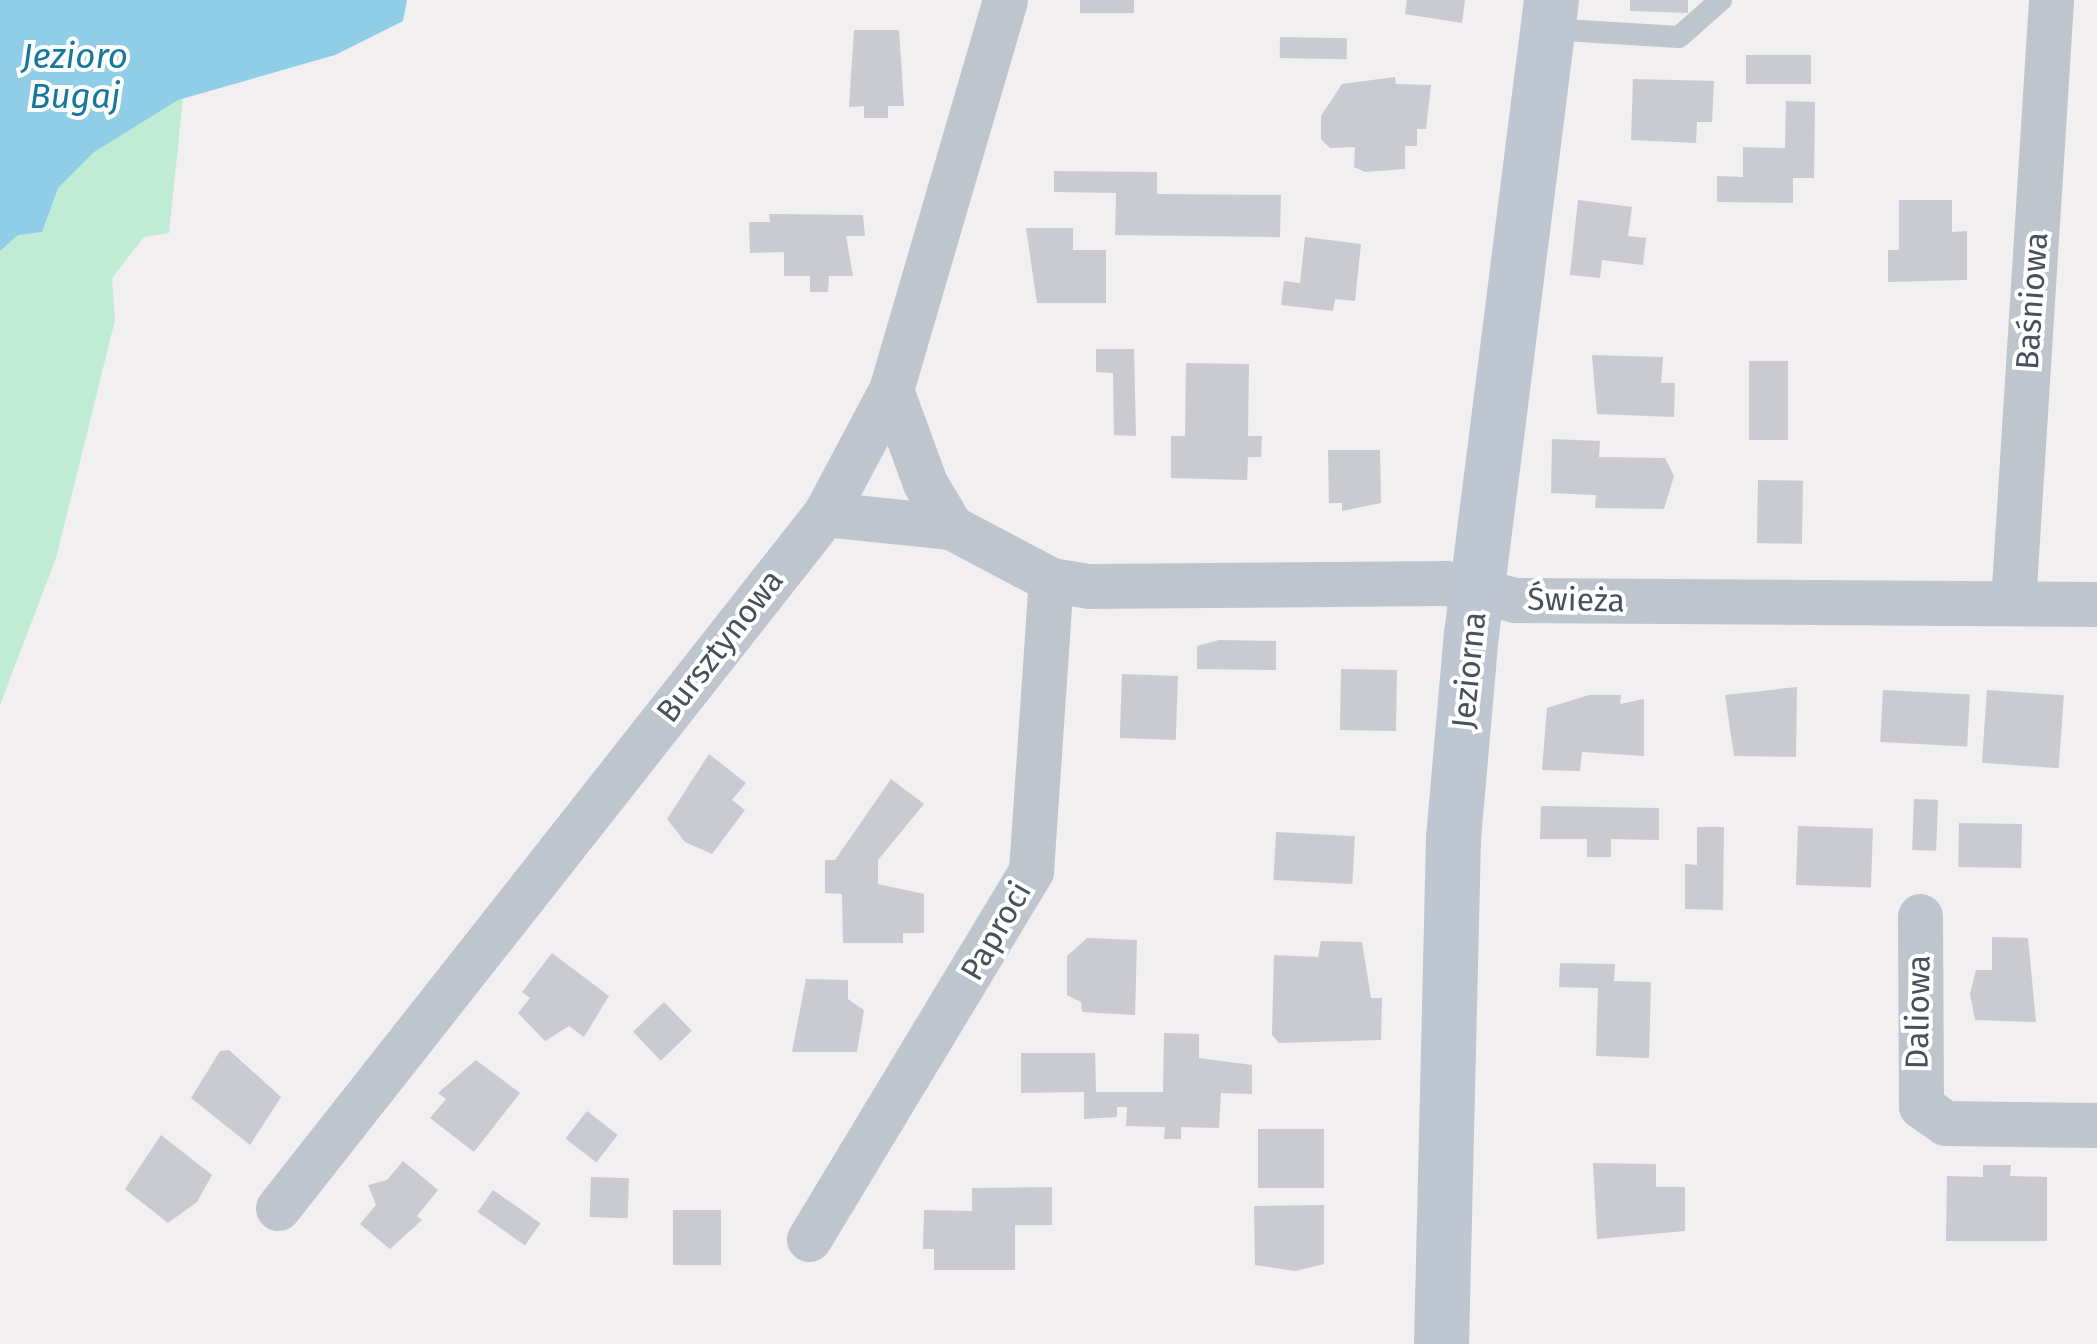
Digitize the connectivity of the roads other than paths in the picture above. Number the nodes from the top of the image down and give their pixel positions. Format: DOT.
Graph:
graph roads {
  1 [pos="1004,0"];
  2 [pos="1722,0"];
  3 [pos="2051,0"];
  4 [pos="1549,15"];
  5 [pos="891,390"];
  6 [pos="824,514"];
  7 [pos="951,527"];
  8 [pos="1051,580"];
  9 [pos="1477,590"];
  10 [pos="2013,603"];
  11 [pos="2097,604"];
  12 [pos="1920,916"];
  13 [pos="2097,1124"];
  14 [pos="278,1208"];
  15 [pos="809,1240"];
  16 [pos="1441,1344"];
  1 -- 5 [label="street, Bursztynowa"];
  2 -- 4 [label="lane"];
  3 -- 10 [label="street, Baśniowa"];
  4 -- 9 [label="street, Jeziorna"];
  5 -- 6 [label="street, Bursztynowa"];
  5 -- 7 [label="street"];
  6 -- 7 [label="street, Świeża"];
  6 -- 14 [label="street, Bursztynowa"];
  7 -- 8 [label="street, Świeża"];
  8 -- 9 [label="street, Świeża"];
  8 -- 15 [label="street, Paproci"];
  9 -- 10 [label="street, Świeża"];
  9 -- 16 [label="street, Jeziorna"];
  10 -- 11 [label="street, Świeża"];
  12 -- 13 [label="street, Daliowa"];
}
